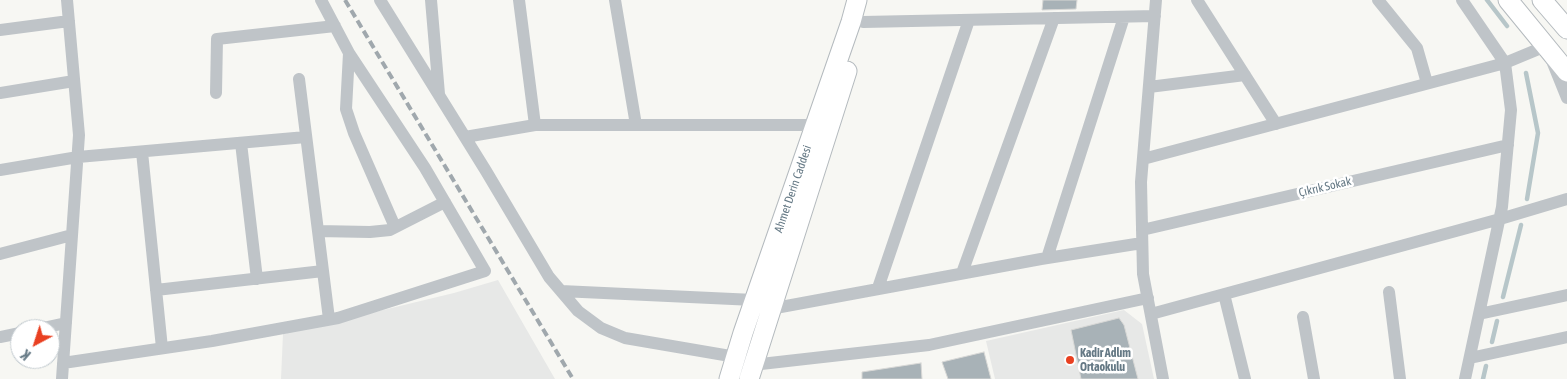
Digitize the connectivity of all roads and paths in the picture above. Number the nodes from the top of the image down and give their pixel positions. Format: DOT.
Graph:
graph roads {
  1 [pos="67,0"];
  2 [pos="321,0"];
  3 [pos="380,0"];
  4 [pos="431,0"];
  5 [pos="519,0"];
  6 [pos="615,0"];
  7 [pos="856,0"];
  8 [pos="870,0"];
  9 [pos="1156,0"];
  10 [pos="1197,0"];
  11 [pos="1378,0"];
  12 [pos="1462,0"];
  13 [pos="1508,0"];
  14 [pos="1542,0"];
  15 [pos="1155,16"];
  16 [pos="1124,17"];
  17 [pos="1054,18"];
  18 [pos="970,20"];
  19 [pos="69,21"];
  20 [pos="863,22"];
  21 [pos="335,26"];
  22 [pos="1567,29"];
  23 [pos="0,30"];
  24 [pos="1546,46"];
  25 [pos="349,54"];
  26 [pos="1505,63"];
  27 [pos="1567,72"];
  28 [pos="1245,75"];
  29 [pos="299,79"];
  30 [pos="74,81"];
  31 [pos="1427,84"];
  32 [pos="1149,87"];
  33 [pos="0,93"];
  34 [pos="216,93"];
  35 [pos="440,96"];
  36 [pos="1567,98"];
  37 [pos="1276,124"];
  38 [pos="535,125"];
  39 [pos="636,125"];
  40 [pos="815,125"];
  41 [pos="465,136"];
  42 [pos="306,137"];
  43 [pos="241,143"];
  44 [pos="1508,144"];
  45 [pos="142,152"];
  46 [pos="78,157"];
  47 [pos="1143,159"];
  48 [pos="0,170"];
  49 [pos="1567,199"];
  50 [pos="445,202"];
  51 [pos="1500,219"];
  52 [pos="395,227"];
  53 [pos="1142,230"];
  54 [pos="318,231"];
  55 [pos="72,236"];
  56 [pos="1142,244"];
  57 [pos="0,254"];
  58 [pos="1047,258"];
  59 [pos="323,271"];
  60 [pos="962,273"];
  61 [pos="257,279"];
  62 [pos="878,288"];
  63 [pos="156,290"];
  64 [pos="561,291"];
  65 [pos="1389,292"];
  66 [pos="1224,294"];
  67 [pos="1567,295"];
  68 [pos="1148,298"];
  69 [pos="762,305"];
  70 [pos="1151,314"];
  71 [pos="1479,314"];
  72 [pos="1303,317"];
  73 [pos="329,319"];
  74 [pos="66,323"];
  75 [pos="60,324"];
  76 [pos="1567,337"];
  77 [pos="162,348"];
  78 [pos="1470,358"];
  79 [pos="64,362"];
  80 [pos="746,367"];
  81 [pos="62,379"];
  82 [pos="729,379"];
  83 [pos="1163,379"];
  84 [pos="1245,379"];
  85 [pos="1314,379"];
  86 [pos="1400,379"];
  87 [pos="1465,379"];
  1 -- 19 [label="street"];
  2 -- 21 [label="street"];
  3 -- 35 [label="street"];
  4 -- 35 [label="street"];
  5 -- 38 [label="street"];
  6 -- 39 [label="street"];
  7 -- 40 [label="main road, Ahmet Derin Caddesi"];
  8 -- 20 [label="main road, Ahmet Derin Caddesi"];
  9 -- 15 [label="street"];
  10 -- 28 [label="street"];
  11 -- 31 [label="street"];
  12 -- 26 [label="street"];
  13 -- 24 [label="main road"];
  14 -- 22 [label="main road"];
  15 -- 16 [label="street"];
  15 -- 32 [label="street"];
  16 -- 17 [label="street"];
  16 -- 58 [label="street"];
  17 -- 18 [label="street"];
  17 -- 60 [label="street"];
  18 -- 20 [label="street"];
  18 -- 62 [label="street"];
  19 -- 23 [label="street"];
  19 -- 30 [label="street"];
  20 -- 69 [label="main road, Ahmet Derin Caddesi"];
  21 -- 25 [label="street"];
  21 -- 34 [label="street"];
  24 -- 26 [label="street"];
  24 -- 27 [label="main road"];
  24 -- 36 [label="street"];
  25 -- 50 [label="street"];
  25 -- 52 [label="street"];
  26 -- 31 [label="street"];
  26 -- 44 [label="street"];
  28 -- 32 [label="street"];
  28 -- 37 [label="street"];
  29 -- 42 [label="street"];
  30 -- 33 [label="street"];
  30 -- 46 [label="street"];
  31 -- 37 [label="street"];
  32 -- 47 [label="street"];
  35 -- 41 [label="street"];
  37 -- 47 [label="street"];
  38 -- 39 [label="street"];
  38 -- 41 [label="street"];
  39 -- 40 [label="street"];
  40 -- 69 [label="main road, Ahmet Derin Caddesi"];
  41 -- 64 [label="street"];
  42 -- 43 [label="street"];
  42 -- 54 [label="street"];
  43 -- 45 [label="street"];
  43 -- 61 [label="street"];
  44 -- 51 [label="street"];
  44 -- 53 [label="street, Çıkrık Sokak"];
  45 -- 46 [label="street"];
  45 -- 63 [label="street"];
  46 -- 48 [label="street"];
  46 -- 55 [label="street"];
  47 -- 53 [label="street"];
  49 -- 51 [label="street"];
  50 -- 52 [label="street"];
  50 -- 73 [label="street"];
  51 -- 66 [label="street"];
  51 -- 71 [label="street"];
  52 -- 54 [label="street"];
  53 -- 56 [label="street"];
  54 -- 59 [label="street"];
  55 -- 57 [label="street"];
  55 -- 74 [label="street"];
  56 -- 58 [label="street"];
  56 -- 68 [label="street"];
  58 -- 60 [label="street"];
  59 -- 61 [label="street"];
  59 -- 73 [label="street"];
  60 -- 62 [label="street"];
  61 -- 63 [label="street"];
  62 -- 69 [label="street"];
  63 -- 77 [label="street"];
  64 -- 69 [label="street"];
  64 -- 80 [label="street"];
  65 -- 86 [label="street"];
  66 -- 70 [label="street"];
  66 -- 84 [label="street"];
  67 -- 71 [label="street"];
  68 -- 70 [label="street"];
  68 -- 80 [label="street"];
  69 -- 80 [label="main road, Ahmet Derin Caddesi"];
  70 -- 83 [label="street"];
  71 -- 78 [label="street"];
  72 -- 85 [label="street"];
  73 -- 77 [label="street"];
  74 -- 75 [label="street"];
  74 -- 79 [label="street"];
  76 -- 78 [label="street"];
  77 -- 79 [label="street"];
  78 -- 87 [label="street"];
  79 -- 81 [label="street"];
  80 -- 82 [label="main road, Ahmet Derin Caddesi"];
}
